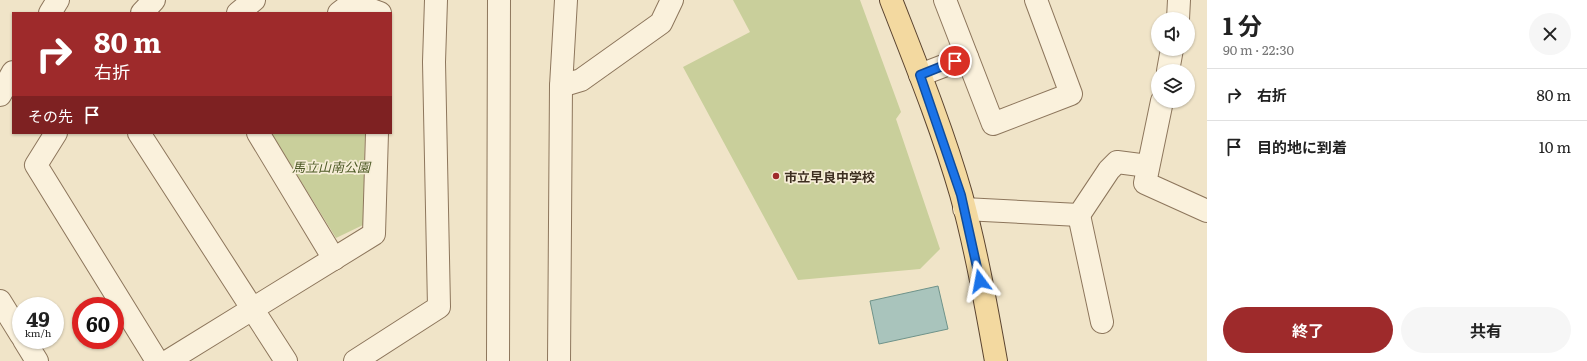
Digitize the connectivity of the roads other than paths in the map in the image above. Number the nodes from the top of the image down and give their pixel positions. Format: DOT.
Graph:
graph roads {
  1 [pos="58,0"];
  2 [pos="154,0"];
  3 [pos="254,0"];
  4 [pos="436,0"];
  5 [pos="499,0"];
  6 [pos="566,0"];
  7 [pos="672,0"];
  8 [pos="890,0"];
  9 [pos="945,0"];
  10 [pos="1036,0"];
  11 [pos="1179,0"];
  12 [pos="51,12"];
  13 [pos="143,12"];
  14 [pos="239,12"];
  15 [pos="339,12"];
  16 [pos="377,12"];
  17 [pos="1178,12"];
  18 [pos="967,56"];
  19 [pos="12,74"];
  20 [pos="920,75"];
  21 [pos="561,86"];
  22 [pos="0,95"];
  23 [pos="1160,108"];
  24 [pos="55,134"];
  25 [pos="140,134"];
  26 [pos="259,134"];
  27 [pos="377,134"];
  28 [pos="1148,166"];
  29 [pos="964,209"];
  30 [pos="1207,212"];
  31 [pos="1078,215"];
  32 [pos="334,259"];
  33 [pos="0,301"];
  34 [pos="252,310"];
  35 [pos="12,320"];
  36 [pos="1102,322"];
  37 [pos="30,349"];
  38 [pos="37,361"];
  39 [pos="157,361"];
  40 [pos="168,361"];
  41 [pos="286,361"];
  42 [pos="355,361"];
  43 [pos="498,361"];
  44 [pos="559,361"];
  45 [pos="996,361"];
  1 -- 12 [label="street"];
  2 -- 13 [label="street"];
  3 -- 14 [label="street"];
  4 -- 42 [label="street"];
  5 -- 43 [label="street"];
  6 -- 21 [label="street"];
  7 -- 21 [label="street"];
  8 -- 20 [label="main road"];
  9 -- 18 [label="street"];
  10 -- 18 [label="street"];
  11 -- 17 [label="street"];
  15 -- 16 [label="street"];
  18 -- 20 [label="street"];
  19 -- 22 [label="street"];
  20 -- 29 [label="main road"];
  21 -- 44 [label="street"];
  23 -- 28 [label="street"];
  24 -- 39 [label="street"];
  25 -- 34 [label="street"];
  26 -- 32 [label="street"];
  27 -- 32 [label="street"];
  28 -- 30 [label="street"];
  28 -- 31 [label="street"];
  29 -- 31 [label="street"];
  29 -- 45 [label="main road"];
  31 -- 36 [label="street"];
  32 -- 34 [label="street"];
  33 -- 35 [label="street"];
  34 -- 40 [label="street"];
  34 -- 41 [label="street"];
  37 -- 38 [label="street"];
}
